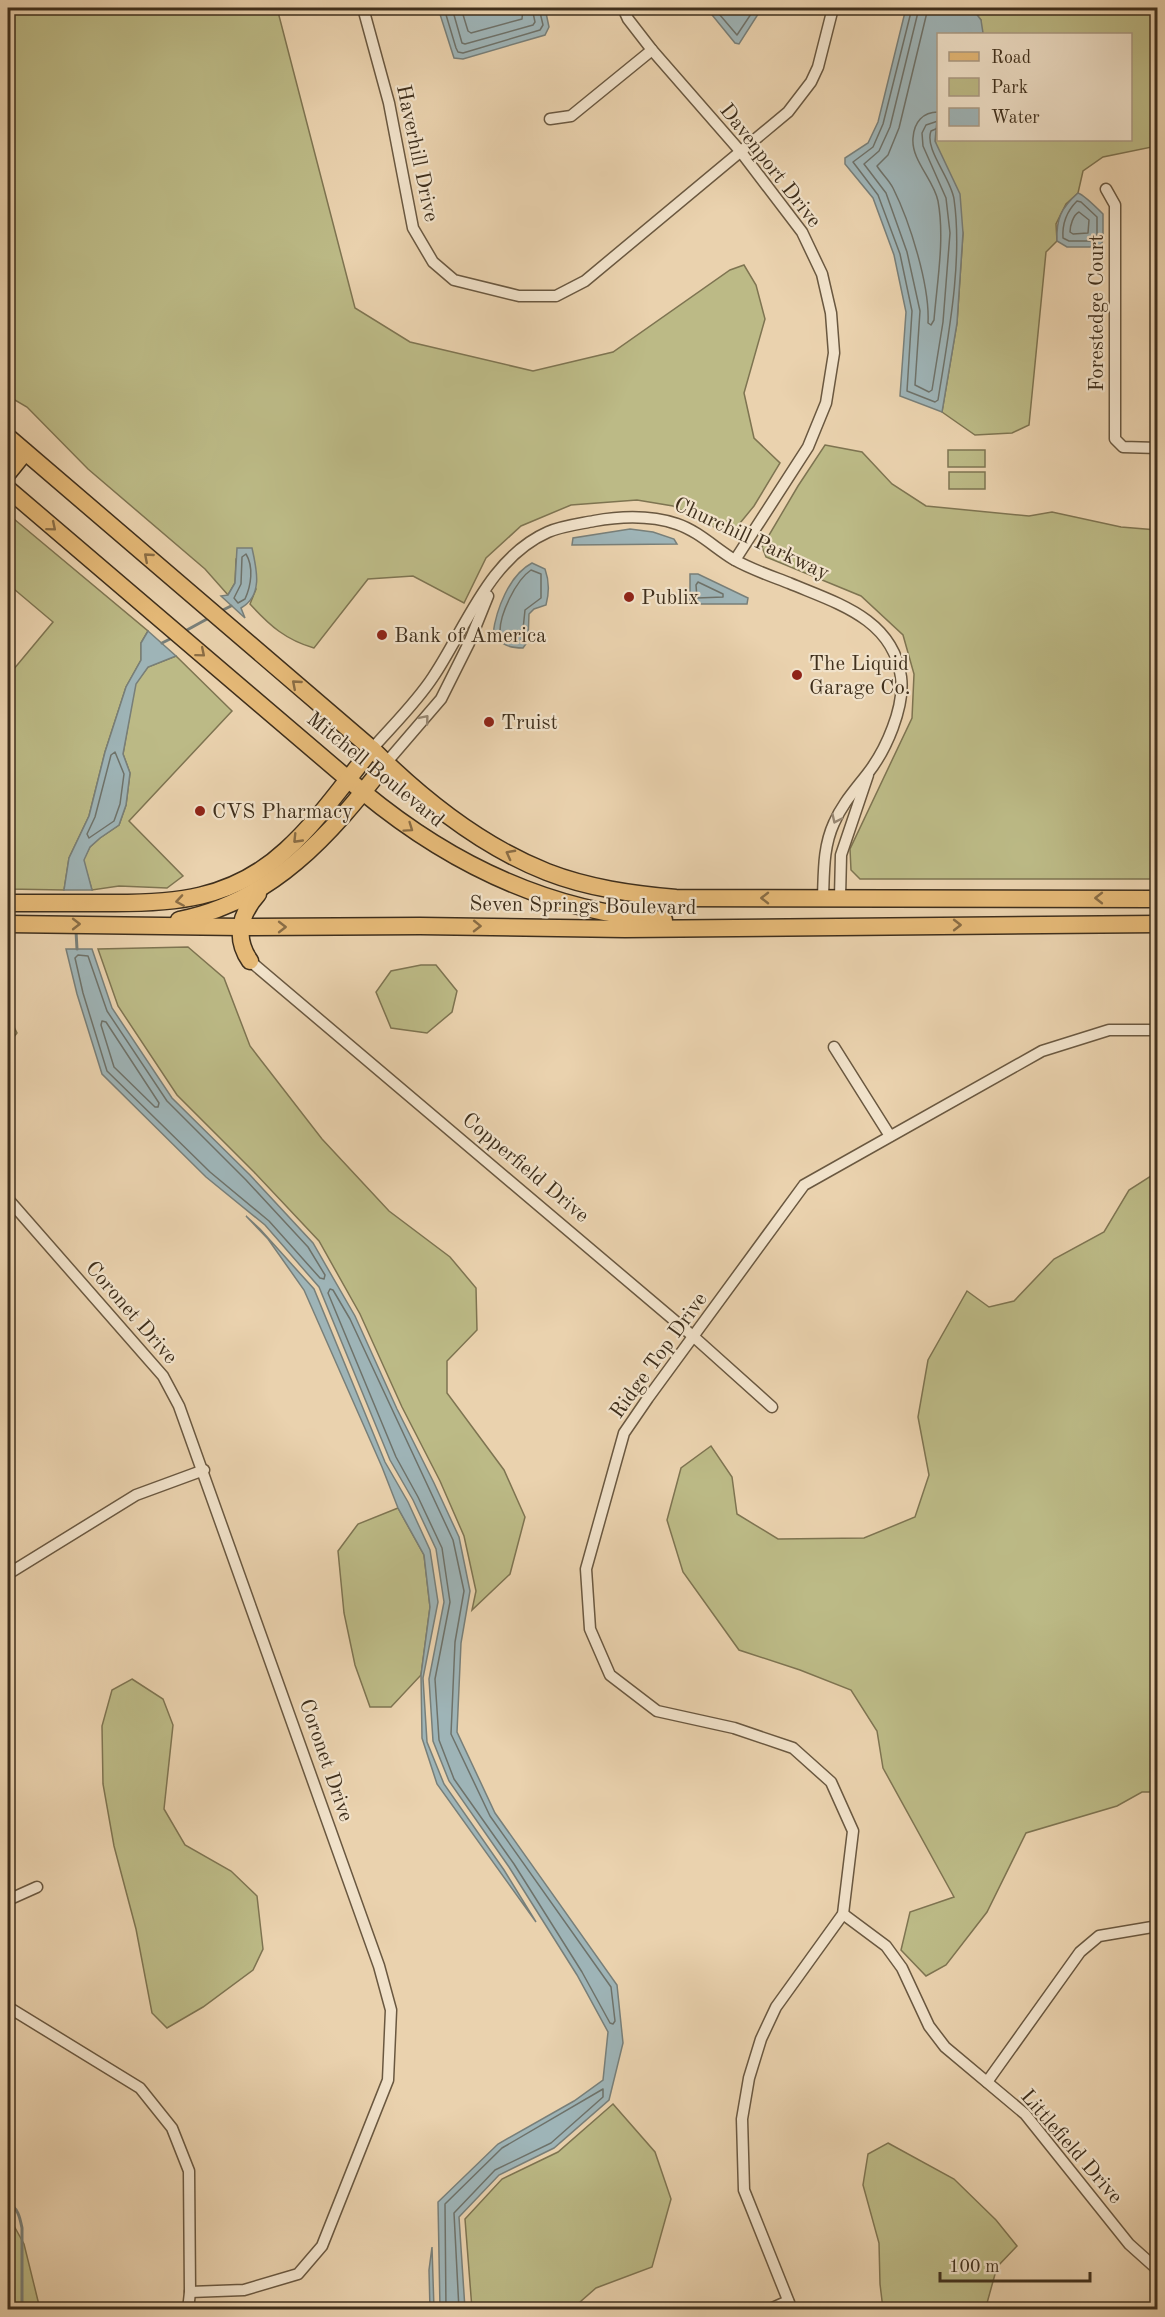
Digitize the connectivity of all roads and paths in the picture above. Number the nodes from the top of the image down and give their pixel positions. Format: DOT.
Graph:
graph roads {
  1 [pos="363,8"];
  2 [pos="623,8"];
  3 [pos="833,8"];
  4 [pos="652,50"];
  5 [pos="550,119"];
  6 [pos="741,152"];
  7 [pos="1106,189"];
  8 [pos="8,437"];
  9 [pos="1158,448"];
  10 [pos="25,452"];
  11 [pos="8,473"];
  12 [pos="8,489"];
  13 [pos="735,560"];
  14 [pos="495,576"];
  15 [pos="372,749"];
  16 [pos="386,763"];
  17 [pos="869,771"];
  18 [pos="348,778"];
  19 [pos="363,792"];
  20 [pos="262,888"];
  21 [pos="832,897"];
  22 [pos="1158,899"];
  23 [pos="8,903"];
  24 [pos="8,924"];
  25 [pos="154,924"];
  26 [pos="1158,924"];
  27 [pos="899,925"];
  28 [pos="203,927"];
  29 [pos="241,927"];
  30 [pos="250,961"];
  31 [pos="1158,1030"];
  32 [pos="834,1047"];
  33 [pos="890,1136"];
  34 [pos="8,1199"];
  35 [pos="694,1336"];
  36 [pos="772,1407"];
  37 [pos="204,1470"];
  38 [pos="8,1574"];
  39 [pos="37,1887"];
  40 [pos="8,1900"];
  41 [pos="843,1914"];
  42 [pos="1158,1926"];
  43 [pos="8,2007"];
  44 [pos="987,2082"];
  45 [pos="1158,2270"];
  46 [pos="190,2292"];
  47 [pos="790,2305"];
  48 [pos="188,2310"];
  49 [pos="768,2310"];
  1 -- 6 [label="street, Haverhill Drive"];
  2 -- 4 [label="street, Davenport Drive"];
  3 -- 6 [label="street, Haverhill Drive"];
  4 -- 5 [label="street"];
  4 -- 6 [label="street, Davenport Drive"];
  6 -- 13 [label="street, Davenport Drive"];
  7 -- 9 [label="street, Forestedge Court"];
  8 -- 10 [label="main road, Mitchell Boulevard"];
  10 -- 11 [label="main road"];
  15 -- 10 [label="main road, Mitchell Boulevard, one-way"];
  12 -- 18 [label="main road, Mitchell Boulevard, one-way"];
  13 -- 14 [label="street, Churchill Parkway"];
  13 -- 17 [label="street, Churchill Parkway"];
  14 -- 15 [label="street, Churchill Parkway"];
  16 -- 14 [label="street, Churchill Parkway, one-way"];
  15 -- 16 [label="main road, Mitchell Boulevard"];
  15 -- 18 [label="main road, Churchill Parkway"];
  16 -- 19 [label="main road, Churchill Parkway"];
  21 -- 16 [label="main road, Seven Springs Boulevard, one-way"];
  17 -- 21 [label="street, Churchill Parkway"];
  17 -- 21 [label="street, Churchill Parkway, one-way"];
  18 -- 19 [label="main road, Mitchell Boulevard"];
  18 -- 23 [label="main road, one-way"];
  19 -- 20 [label="main road, Churchill Parkway"];
  19 -- 27 [label="main road, Mitchell Boulevard, one-way"];
  20 -- 25 [label="main road, Churchill Parkway"];
  20 -- 29 [label="main road"];
  22 -- 21 [label="main road, Seven Springs Boulevard, one-way"];
  24 -- 25 [label="main road, Seven Springs Boulevard, one-way"];
  25 -- 28 [label="main road, Seven Springs Boulevard"];
  27 -- 26 [label="main road, Seven Springs Boulevard, one-way"];
  29 -- 27 [label="main road, Seven Springs Boulevard, one-way"];
  28 -- 29 [label="main road, Seven Springs Boulevard"];
  28 -- 30 [label="main road"];
  29 -- 30 [label="main road"];
  30 -- 35 [label="street, Copperfield Drive"];
  31 -- 33 [label="street, Ridge Top Drive"];
  32 -- 33 [label="street"];
  33 -- 35 [label="street, Ridge Top Drive"];
  34 -- 37 [label="street, Coronet Drive"];
  35 -- 36 [label="street, Copperfield Drive"];
  35 -- 41 [label="street, Ridge Top Drive"];
  37 -- 38 [label="street"];
  37 -- 46 [label="street, Coronet Drive"];
  39 -- 40 [label="street"];
  41 -- 44 [label="street, Littlefield Drive"];
  41 -- 47 [label="street, Ridge Top Drive"];
  42 -- 44 [label="street"];
  43 -- 46 [label="street"];
  44 -- 45 [label="street, Littlefield Drive"];
  46 -- 48 [label="street"];
  47 -- 49 [label="street"];
}
